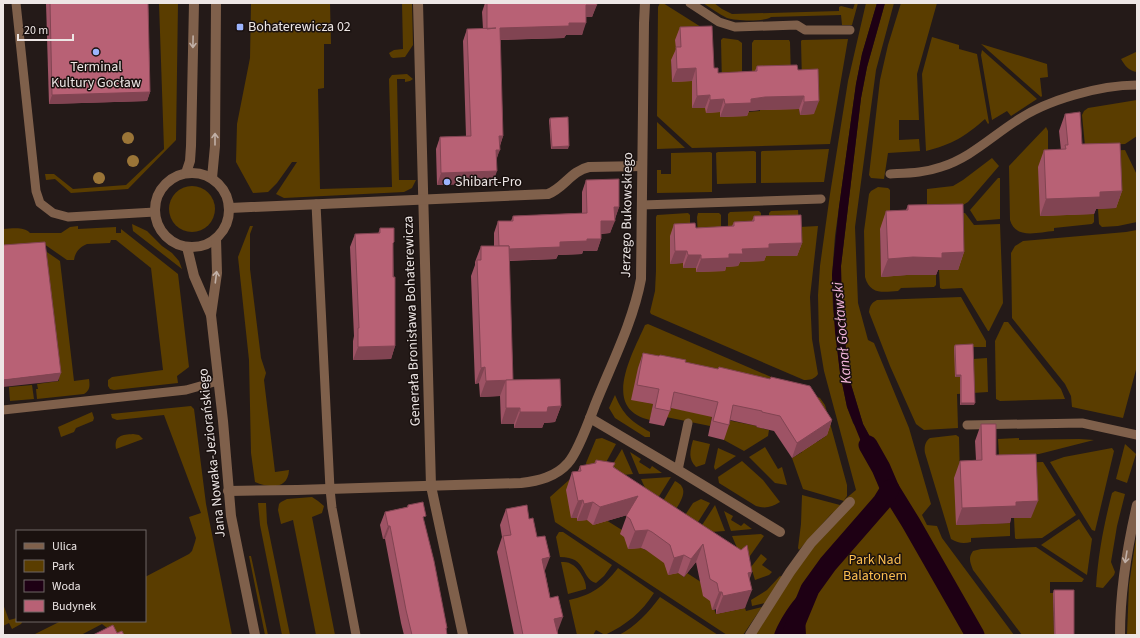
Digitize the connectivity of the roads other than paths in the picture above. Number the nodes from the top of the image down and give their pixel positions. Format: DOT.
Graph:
graph roads {
  1 [pos="16,3"];
  2 [pos="194,3"];
  3 [pos="216,3"];
  4 [pos="418,3"];
  5 [pos="645,3"];
  6 [pos="690,3"];
  7 [pos="850,30"];
  8 [pos="1137,85"];
  9 [pos="642,166"];
  10 [pos="186,173"];
  11 [pos="890,174"];
  12 [pos="212,178"];
  13 [pos="423,199"];
  14 [pos="821,199"];
  15 [pos="316,204"];
  16 [pos="642,205"];
  17 [pos="230,208"];
  18 [pos="155,212"];
  19 [pos="216,239"];
  20 [pos="187,247"];
  21 [pos="211,315"];
  22 [pos="218,381"];
  23 [pos="3,410"];
  24 [pos="590,418"];
  25 [pos="688,423"];
  26 [pos="967,425"];
  27 [pos="1137,435"];
  28 [pos="678,470"];
  29 [pos="431,486"];
  30 [pos="330,489"];
  31 [pos="228,491"];
  32 [pos="850,502"];
  33 [pos="1137,505"];
  34 [pos="780,532"];
  35 [pos="255,635"];
  36 [pos="356,635"];
  37 [pos="463,635"];
  38 [pos="750,635"];
  39 [pos="1120,635"];
  1 -- 18 [label="lane"];
  2 -- 10 [label="street, one-way"];
  12 -- 3 [label="street, one-way"];
  4 -- 13 [label="street, Generała Bronisława Bohaterewicza"];
  5 -- 9 [label="street, Jerzego Bukowskiego"];
  6 -- 7 [label="lane"];
  8 -- 11 [label="lane"];
  9 -- 13 [label="street"];
  9 -- 16 [label="street, Jerzego Bukowskiego"];
  10 -- 12 [label="street"];
  10 -- 18 [label="street"];
  12 -- 17 [label="street"];
  13 -- 15 [label="street"];
  13 -- 29 [label="street, Generała Bronisława Bohaterewicza"];
  14 -- 16 [label="lane"];
  15 -- 17 [label="street"];
  15 -- 30 [label="lane"];
  16 -- 24 [label="street, Jerzego Bukowskiego"];
  17 -- 19 [label="street"];
  18 -- 20 [label="street"];
  19 -- 20 [label="street"];
  21 -- 19 [label="street, Jana Nowaka-Jeziorańskiego, one-way"];
  20 -- 21 [label="street, Jana Nowaka-Jeziorańskiego"];
  21 -- 22 [label="street, Jana Nowaka-Jeziorańskiego"];
  22 -- 23 [label="lane"];
  22 -- 31 [label="street, Jana Nowaka-Jeziorańskiego"];
  24 -- 28 [label="street"];
  24 -- 29 [label="street, Jerzego Bukowskiego"];
  25 -- 28 [label="lane"];
  26 -- 27 [label="lane"];
  28 -- 34 [label="street"];
  29 -- 30 [label="street, Jerzego Bukowskiego"];
  29 -- 37 [label="street, Generała Bronisława Bohaterewicza"];
  30 -- 31 [label="street, Jerzego Bukowskiego"];
  30 -- 36 [label="lane"];
  31 -- 35 [label="street, Jana Nowaka-Jeziorańskiego"];
  32 -- 38 [label="street"];
  33 -- 39 [label="street, one-way"];
}
